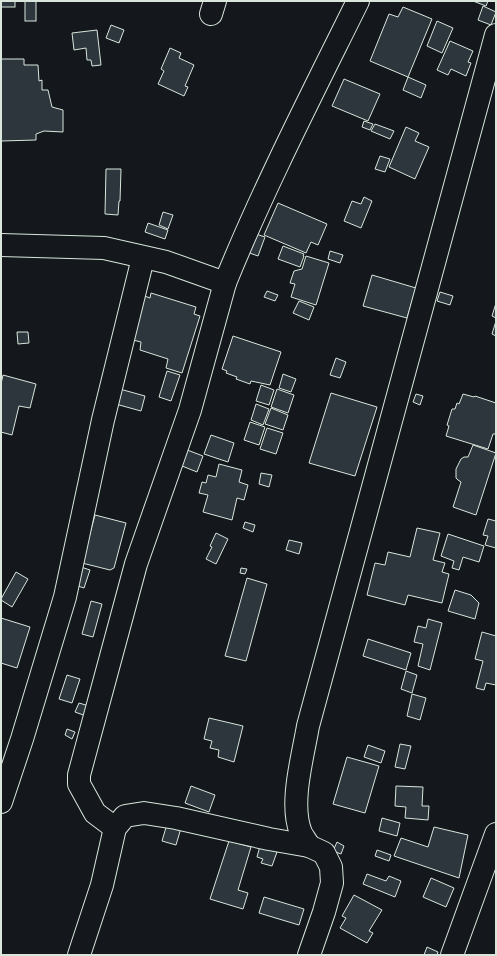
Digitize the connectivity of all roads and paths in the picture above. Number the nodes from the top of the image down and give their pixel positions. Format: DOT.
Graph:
graph roads {
  1 [pos="358,1"];
  2 [pos="496,35"];
  3 [pos="1,245"];
  4 [pos="143,258"];
  5 [pos="225,283"];
  6 [pos="1,802"];
  7 [pos="115,828"];
  8 [pos="496,834"];
  9 [pos="309,846"];
  10 [pos="79,955"];
  11 [pos="309,955"];
  12 [pos="452,955"];
  1 -- 5 [label="street"];
  2 -- 9 [label="street"];
  3 -- 4 [label="street"];
  4 -- 5 [label="street"];
  4 -- 6 [label="street"];
  5 -- 7 [label="street"];
  7 -- 9 [label="street"];
  7 -- 10 [label="street"];
  8 -- 12 [label="street"];
  9 -- 11 [label="street"];
}
